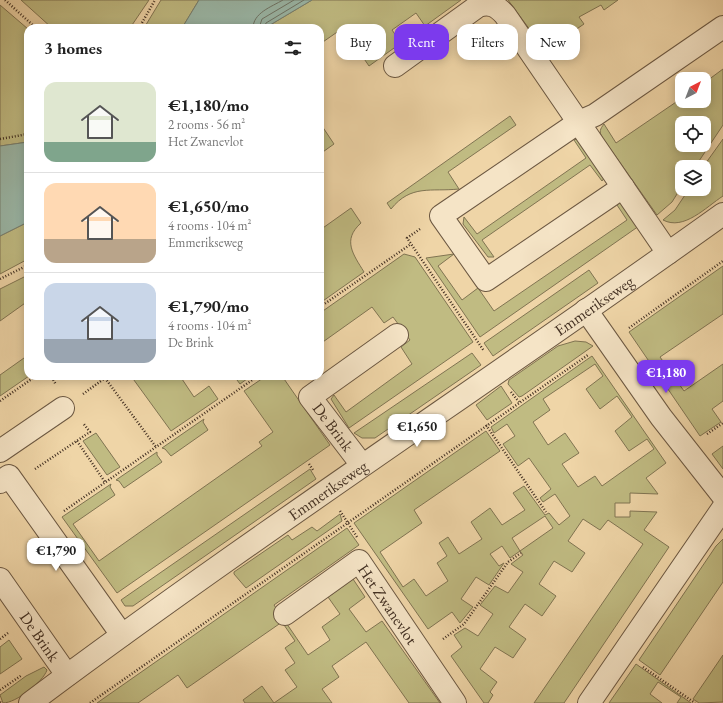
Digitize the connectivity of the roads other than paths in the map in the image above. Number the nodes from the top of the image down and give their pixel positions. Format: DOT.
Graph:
graph roads {
  1 [pos="723,27"];
  2 [pos="395,66"];
  3 [pos="580,122"];
  4 [pos="623,187"];
  5 [pos="723,214"];
  6 [pos="668,253"];
  7 [pos="586,310"];
  8 [pos="397,335"];
  9 [pos="63,408"];
  10 [pos="0,451"];
  11 [pos="362,465"];
  12 [pos="3,474"];
  13 [pos="723,496"];
  14 [pos="723,508"];
  15 [pos="0,579"];
  16 [pos="285,614"];
  17 [pos="122,635"];
  18 [pos="67,675"];
  19 [pos="30,703"];
  20 [pos="455,703"];
  21 [pos="589,703"];
  1 -- 3 [label="street"];
  2 -- 3 [label="street"];
  3 -- 4 [label="street"];
  3 -- 4 [label="street"];
  4 -- 6 [label="street"];
  5 -- 6 [label="street, Emmerikseweg"];
  6 -- 7 [label="street, Emmerikseweg"];
  7 -- 11 [label="street, Emmerikseweg"];
  7 -- 13 [label="street"];
  8 -- 11 [label="street, De Brink"];
  9 -- 10 [label="street"];
  11 -- 17 [label="street, Emmerikseweg"];
  12 -- 17 [label="street"];
  14 -- 21 [label="street"];
  15 -- 18 [label="street, De Brink"];
  16 -- 20 [label="street, Het Zwanevlot"];
  17 -- 18 [label="street, Emmerikseweg"];
  18 -- 19 [label="street, Emmerikseweg"];
}
